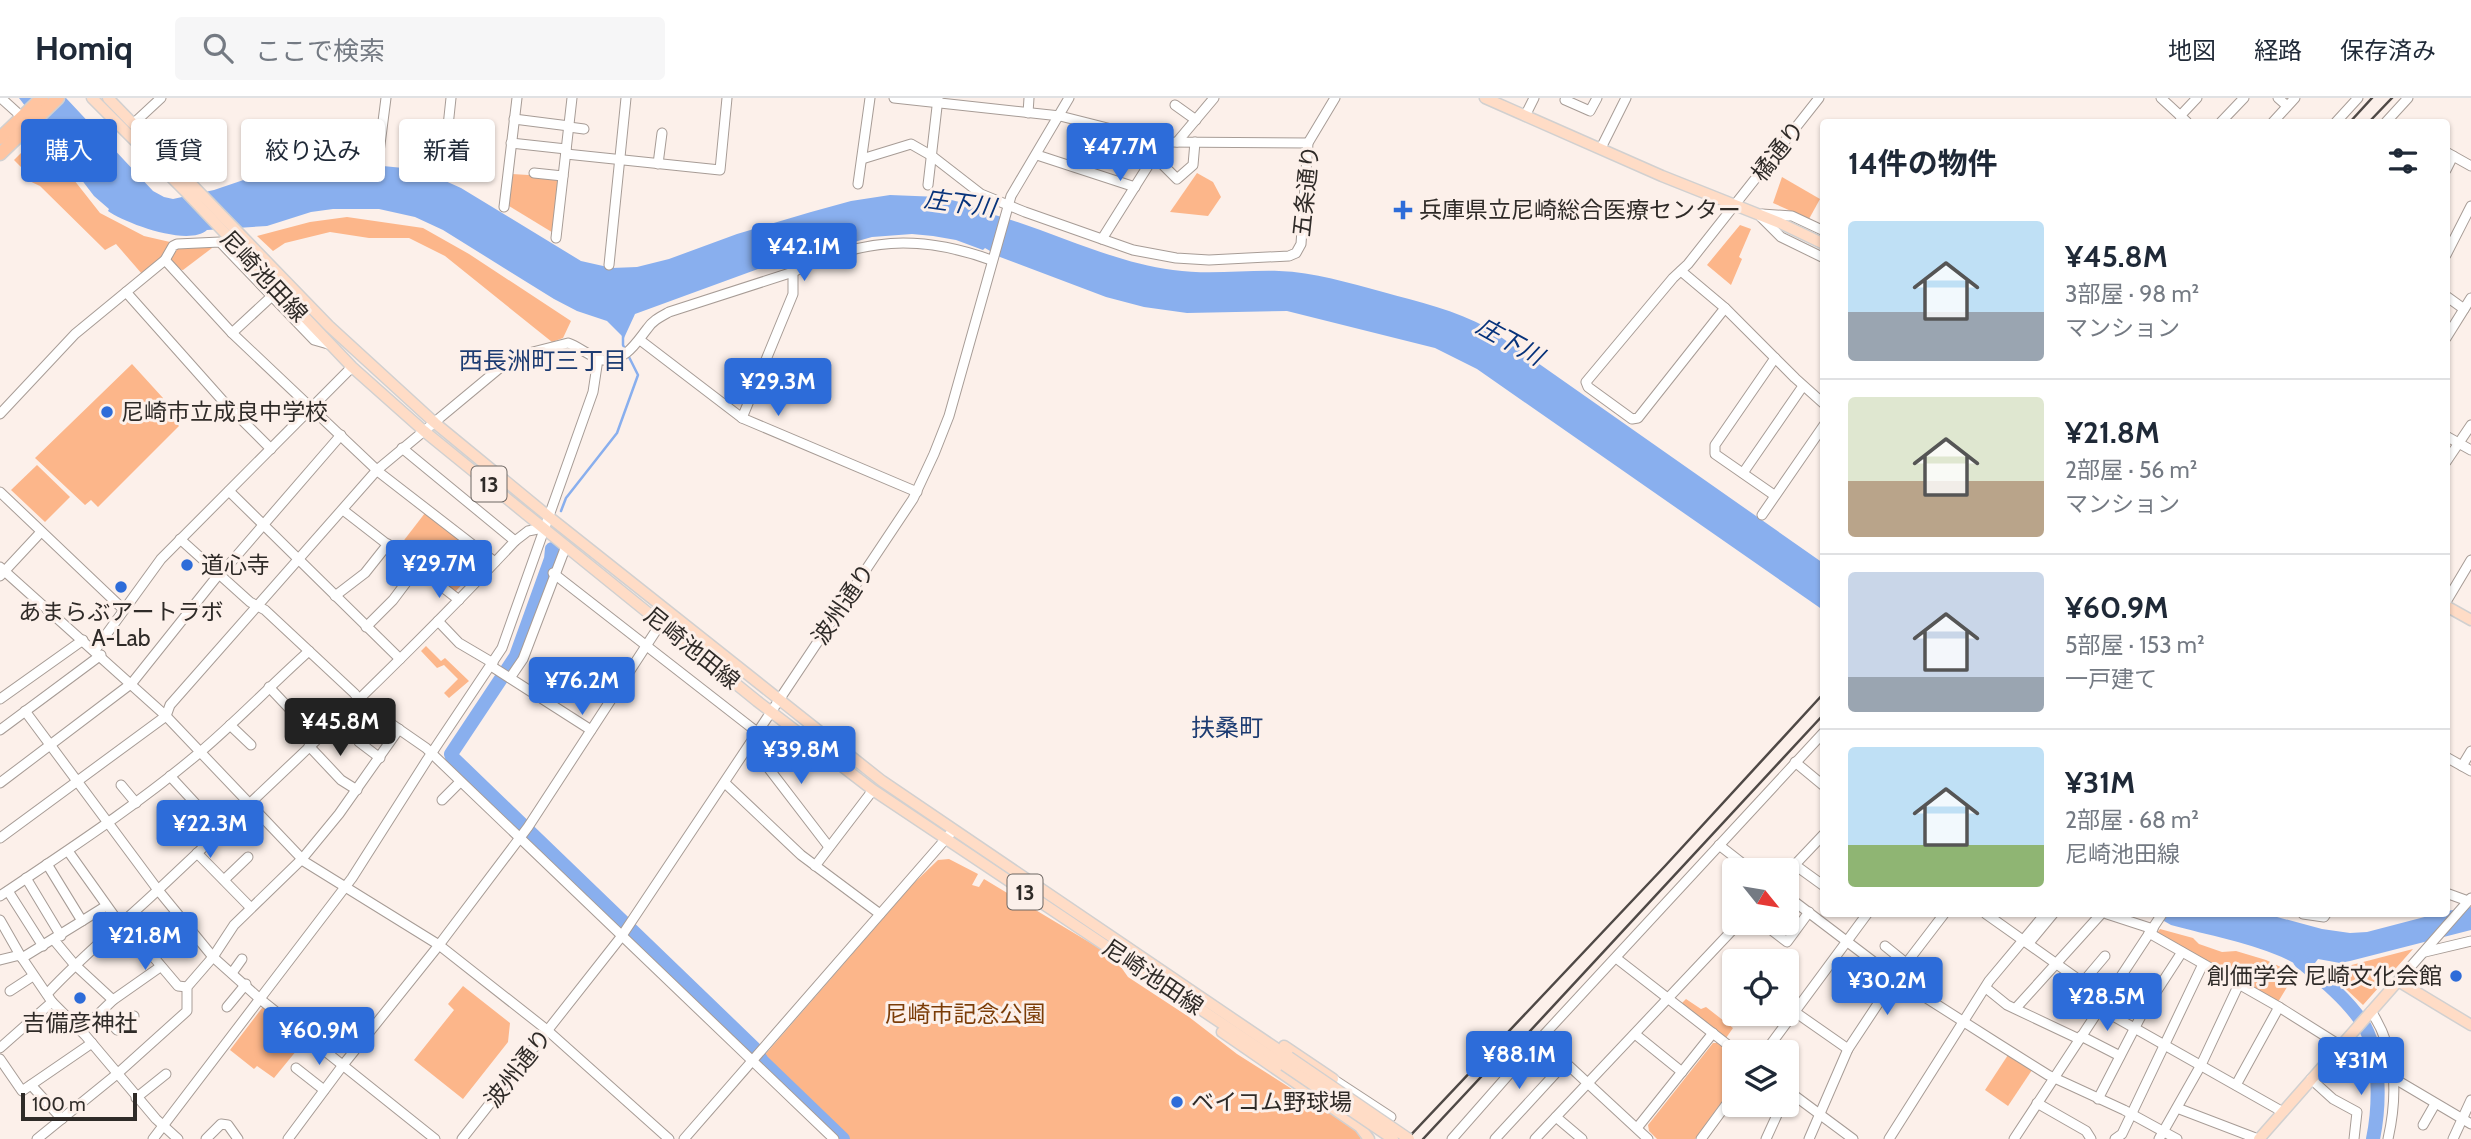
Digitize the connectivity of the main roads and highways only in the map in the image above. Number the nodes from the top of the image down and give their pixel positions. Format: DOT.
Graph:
graph roads {
  1 [pos="42,98"];
  2 [pos="58,98"];
  3 [pos="92,98"];
  4 [pos="108,98"];
  5 [pos="1485,98"];
  6 [pos="28,117"];
  7 [pos="0,138"];
  8 [pos="0,154"];
  9 [pos="1820,242"];
  10 [pos="2450,607"];
  11 [pos="2471,620"];
  12 [pos="1129,955"];
  13 [pos="2471,1025"];
  14 [pos="1287,1061"];
  15 [pos="1319,1100"];
  16 [pos="1369,1139"];
  17 [pos="1393,1139"];
  18 [pos="1409,1139"];
  19 [pos="2259,1139"];
  1 -- 6 [label="highway"];
  2 -- 6 [label="highway"];
  3 -- 12 [label="main road, 尼崎池田線 / 13"];
  4 -- 12 [label="main road, 尼崎池田線 / 13"];
  5 -- 9 [label="main road"];
  6 -- 7 [label="highway"];
  6 -- 8 [label="highway"];
  10 -- 11 [label="main road"];
  12 -- 14 [label="main road, 尼崎池田線 / 13"];
  12 -- 15 [label="main road"];
  12 -- 15 [label="main road"];
  13 -- 19 [label="main road"];
  14 -- 17 [label="main road, 尼崎池田線 / 13, bridge"];
  14 -- 18 [label="main road, 尼崎池田線 / 13, bridge"];
  15 -- 16 [label="main road"];
}
